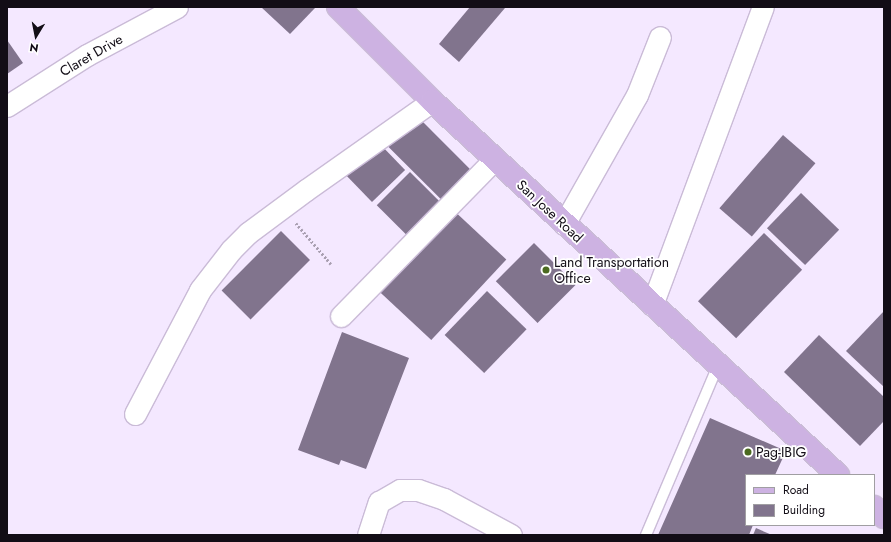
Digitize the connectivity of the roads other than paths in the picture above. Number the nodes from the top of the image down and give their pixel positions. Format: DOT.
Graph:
graph roads {
  1 [pos="178,7"];
  2 [pos="763,7"];
  3 [pos="348,10"];
  4 [pos="660,37"];
  5 [pos="432,101"];
  6 [pos="7,106"];
  7 [pos="494,160"];
  8 [pos="564,224"];
  9 [pos="652,305"];
  10 [pos="341,316"];
  11 [pos="718,365"];
  12 [pos="135,414"];
  13 [pos="837,474"];
  14 [pos="875,508"];
  15 [pos="884,516"];
  16 [pos="368,535"];
  17 [pos="511,535"];
  18 [pos="646,535"];
  1 -- 6 [label="street, Claret Drive"];
  2 -- 9 [label="street"];
  3 -- 5 [label="main road, San Jose Road"];
  4 -- 8 [label="street"];
  5 -- 7 [label="main road, San Jose Road"];
  5 -- 12 [label="street"];
  7 -- 8 [label="main road, San Jose Road"];
  7 -- 10 [label="street"];
  8 -- 9 [label="main road, San Jose Road"];
  9 -- 11 [label="main road, San Jose Road"];
  11 -- 13 [label="main road, San Jose Road"];
  11 -- 18 [label="lane"];
  14 -- 15 [label="main road"];
  16 -- 17 [label="street"];
}
